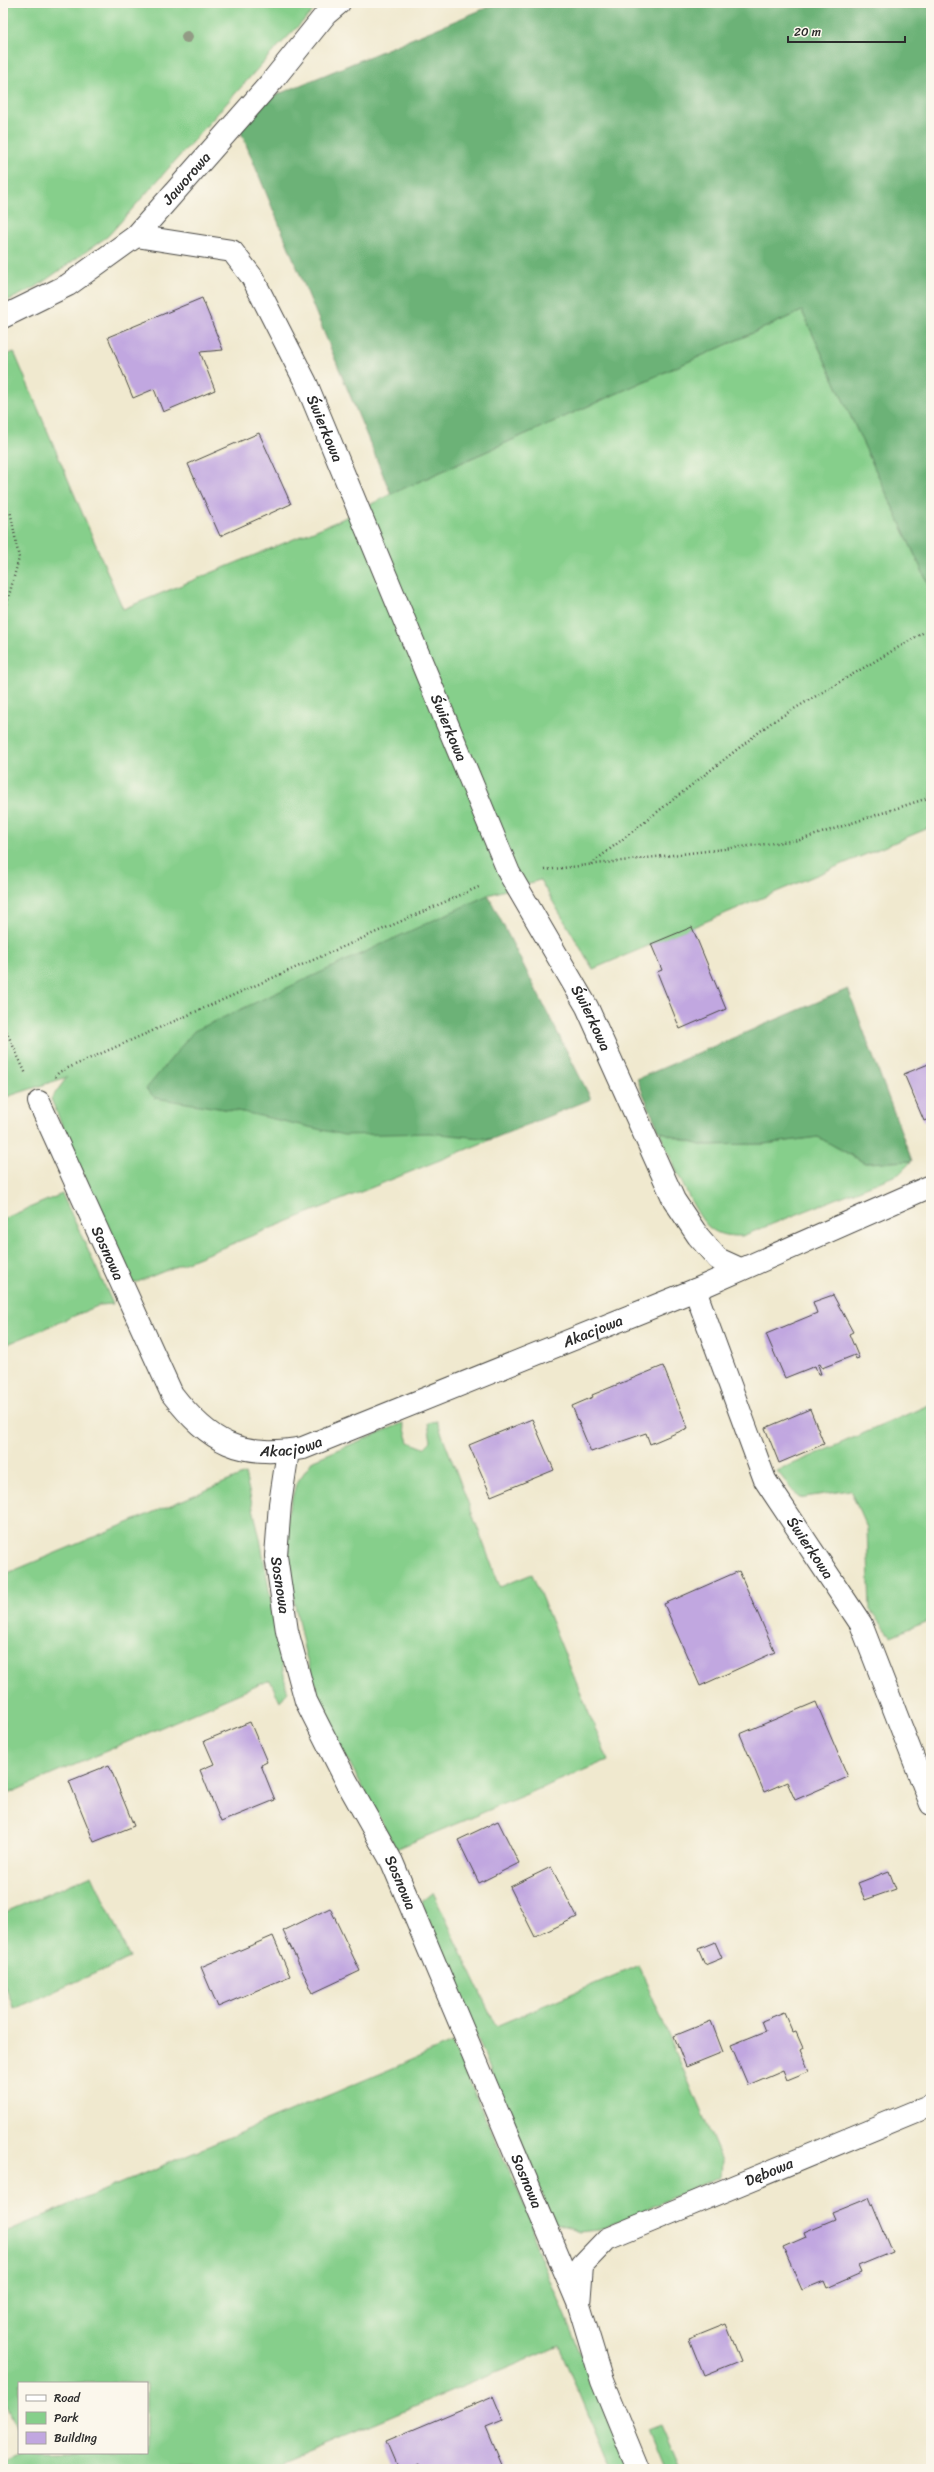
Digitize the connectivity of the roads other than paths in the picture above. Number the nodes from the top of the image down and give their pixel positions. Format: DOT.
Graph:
graph roads {
  1 [pos="340,3"];
  2 [pos="136,236"];
  3 [pos="3,317"];
  4 [pos="39,1102"];
  5 [pos="931,1186"];
  6 [pos="740,1269"];
  7 [pos="695,1290"];
  8 [pos="249,1451"];
  9 [pos="288,1451"];
  10 [pos="931,1804"];
  11 [pos="931,2105"];
  12 [pos="607,2239"];
  13 [pos="579,2305"];
  14 [pos="638,2469"];
  1 -- 2 [label="street, Jaworowa"];
  2 -- 3 [label="street, Jaworowa"];
  2 -- 6 [label="street, Świerkowa"];
  4 -- 8 [label="street, Sosnowa"];
  5 -- 6 [label="street, Akacjowa"];
  6 -- 7 [label="street, Akacjowa"];
  7 -- 9 [label="street, Akacjowa"];
  7 -- 10 [label="street, Świerkowa"];
  8 -- 9 [label="street, Akacjowa"];
  9 -- 13 [label="street, Sosnowa"];
  11 -- 12 [label="street, Dębowa"];
  12 -- 13 [label="street, Sosnowa"];
  13 -- 14 [label="street, Sosnowa"];
}
